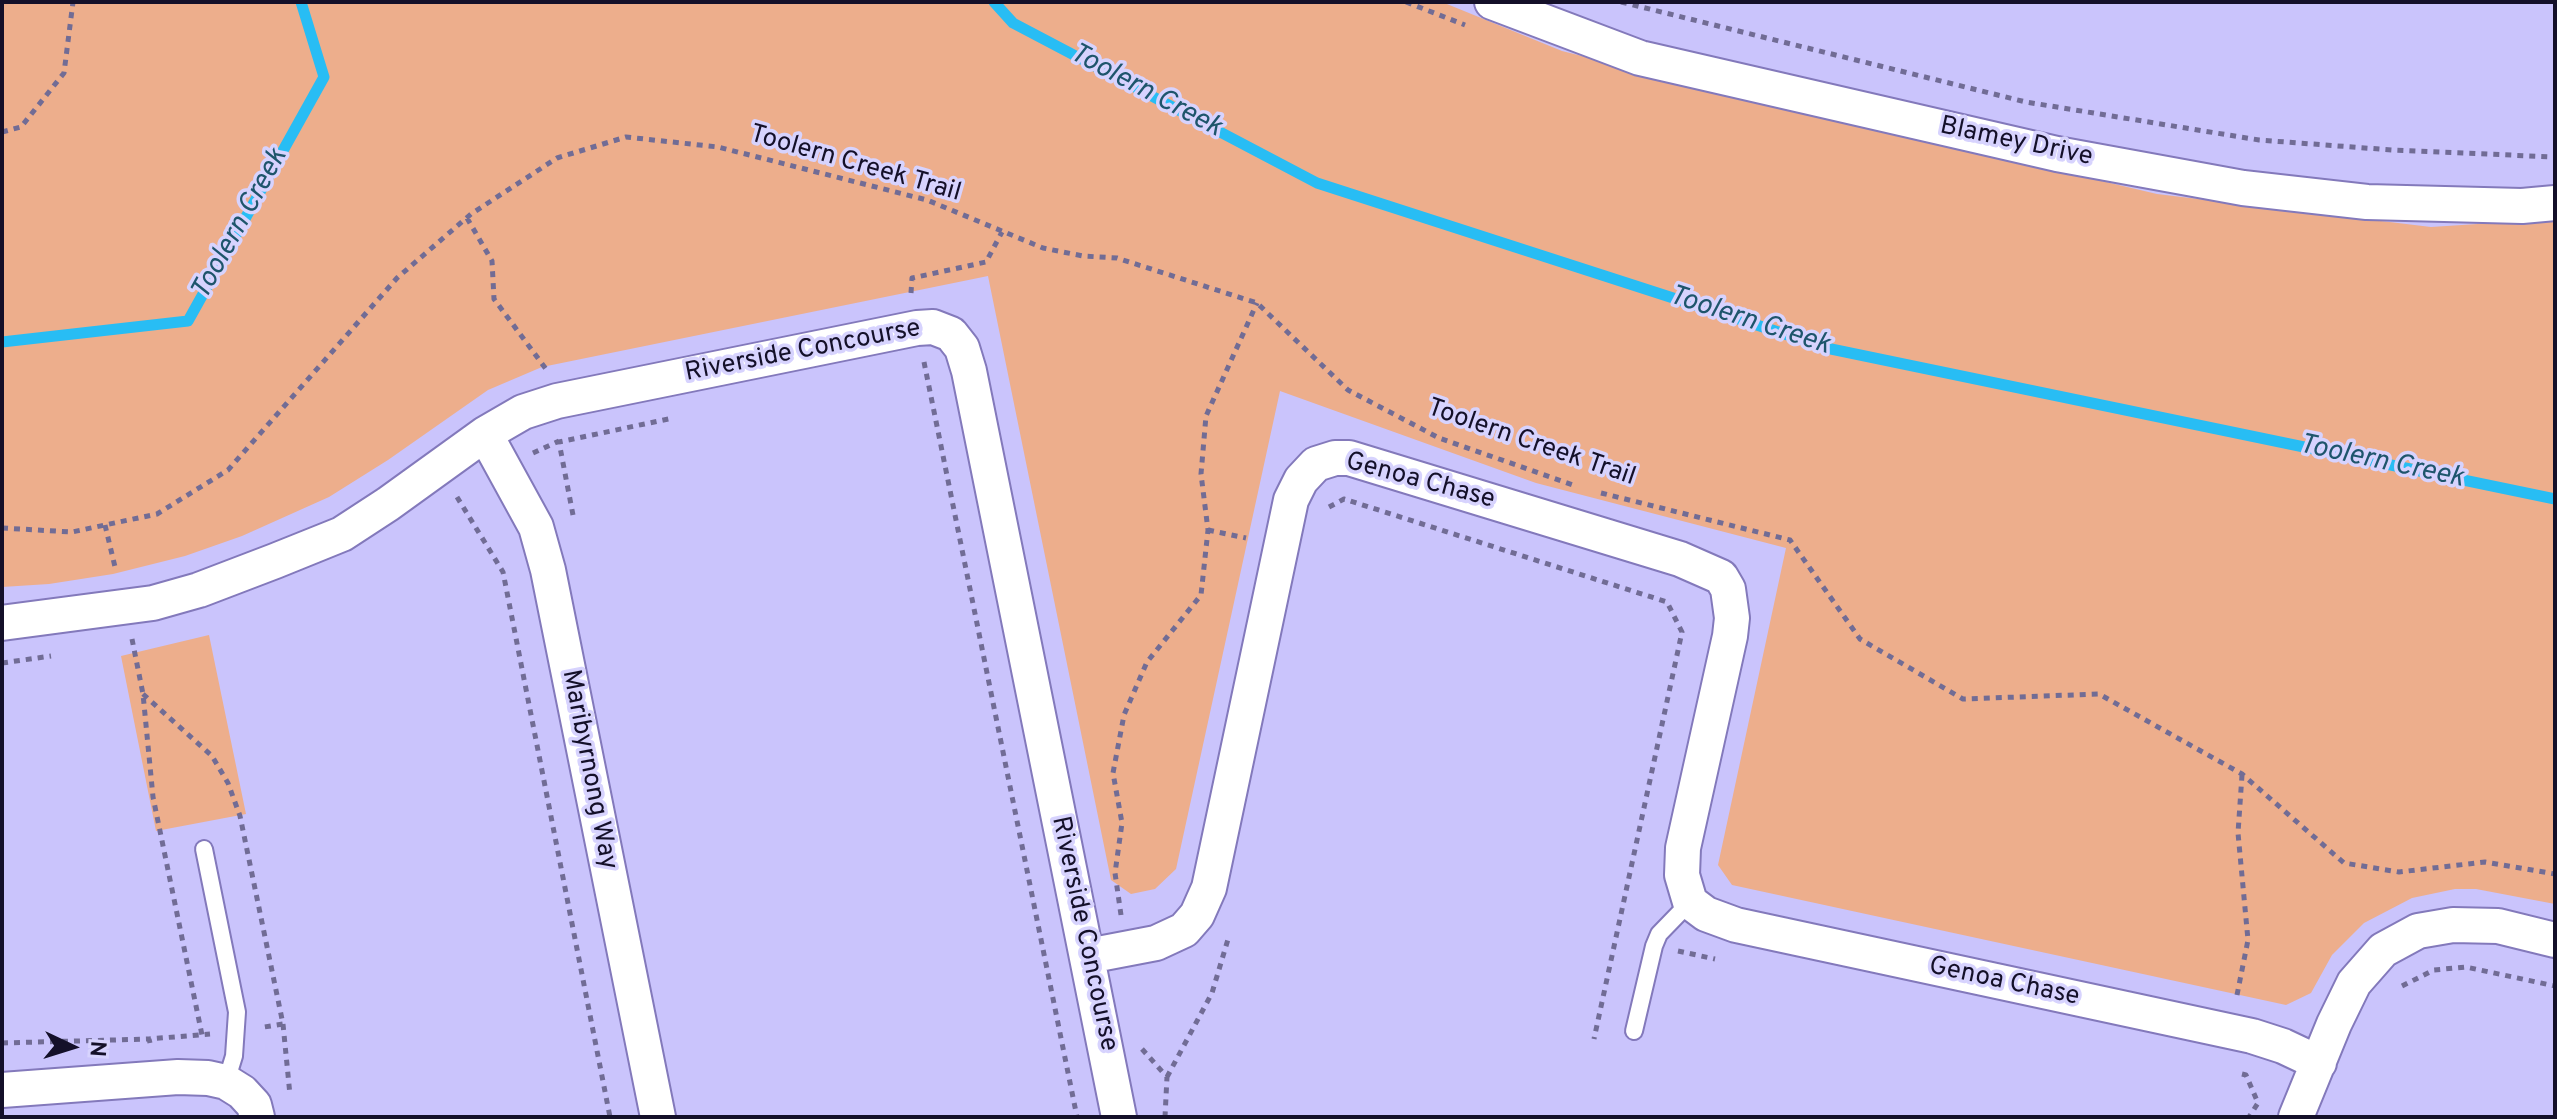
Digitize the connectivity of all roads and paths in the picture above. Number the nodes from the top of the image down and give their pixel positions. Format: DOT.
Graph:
graph roads {
  1 [pos="73,2"];
  2 [pos="1492,2"];
  3 [pos="1621,2"];
  4 [pos="2,132"];
  5 [pos="2555,157"];
  6 [pos="2555,203"];
  7 [pos="467,218"];
  8 [pos="1257,303"];
  9 [pos="557,401"];
  10 [pos="485,434"];
  11 [pos="1578,486"];
  12 [pos="1592,491"];
  13 [pos="456,496"];
  14 [pos="1325,509"];
  15 [pos="105,525"];
  16 [pos="2,528"];
  17 [pos="126,608"];
  18 [pos="2,623"];
  19 [pos="2242,774"];
  20 [pos="204,849"];
  21 [pos="2555,874"];
  22 [pos="1690,902"];
  23 [pos="1232,925"];
  24 [pos="2555,940"];
  25 [pos="1127,948"];
  26 [pos="1088,956"];
  27 [pos="2555,986"];
  28 [pos="2394,990"];
  29 [pos="283,1024"];
  30 [pos="1634,1031"];
  31 [pos="2231,1031"];
  32 [pos="202,1035"];
  33 [pos="149,1039"];
  34 [pos="1594,1039"];
  35 [pos="1136,1042"];
  36 [pos="2,1043"];
  37 [pos="2319,1063"];
  38 [pos="2232,1072"];
  39 [pos="1167,1077"];
  40 [pos="226,1082"];
  41 [pos="2,1090"];
  42 [pos="291,1102"];
  43 [pos="257,1117"];
  44 [pos="610,1117"];
  45 [pos="658,1117"];
  46 [pos="1119,1117"];
  47 [pos="1165,1117"];
  48 [pos="2249,1117"];
  49 [pos="2296,1117"];
  1 -- 4 [label="path"];
  2 -- 6 [label="street, Blamey Drive"];
  3 -- 5 [label="path"];
  7 -- 8 [label="path, Toolern Creek Trail"];
  7 -- 9 [label="path"];
  7 -- 15 [label="path, Toolern Creek Trail"];
  8 -- 11 [label="path, Toolern Creek Trail"];
  8 -- 25 [label="path"];
  9 -- 10 [label="street, Riverside Concourse"];
  9 -- 26 [label="street, Riverside Concourse"];
  10 -- 17 [label="street, Riverside Concourse"];
  10 -- 45 [label="street, Maribyrnong Way"];
  12 -- 19 [label="path, Toolern Creek Trail"];
  13 -- 44 [label="path"];
  14 -- 34 [label="path"];
  15 -- 16 [label="path, Toolern Creek Trail"];
  15 -- 17 [label="path"];
  17 -- 18 [label="street, Riverside Concourse"];
  17 -- 32 [label="path"];
  19 -- 21 [label="path, Toolern Creek Trail"];
  19 -- 31 [label="path"];
  20 -- 40 [label="lane"];
  22 -- 25 [label="street, Genoa Chase"];
  22 -- 30 [label="lane"];
  22 -- 31 [label="street, Genoa Chase"];
  23 -- 39 [label="path"];
  24 -- 37 [label="street"];
  25 -- 26 [label="street, Genoa Chase"];
  26 -- 46 [label="street, Riverside Concourse"];
  27 -- 28 [label="path"];
  29 -- 42 [label="path"];
  31 -- 37 [label="street, Genoa Chase"];
  33 -- 36 [label="path"];
  35 -- 39 [label="path"];
  37 -- 49 [label="street"];
  38 -- 48 [label="path"];
  39 -- 47 [label="path"];
  40 -- 41 [label="street"];
  40 -- 43 [label="street"];
}
